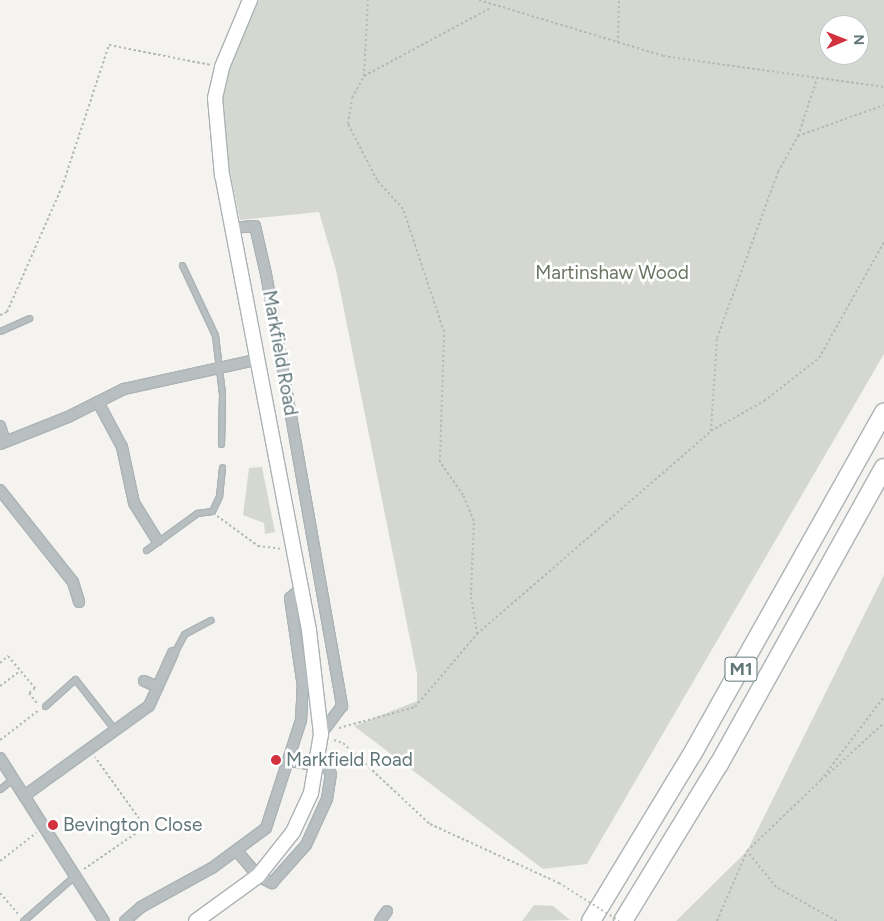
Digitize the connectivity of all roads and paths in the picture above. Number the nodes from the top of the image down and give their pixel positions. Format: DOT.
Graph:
graph roads {
  1 [pos="250,0"];
  2 [pos="368,0"];
  3 [pos="479,0"];
  4 [pos="619,0"];
  5 [pos="492,7"];
  6 [pos="618,43"];
  7 [pos="222,67"];
  8 [pos="364,76"];
  9 [pos="818,76"];
  10 [pos="884,87"];
  11 [pos="884,105"];
  12 [pos="798,136"];
  13 [pos="230,228"];
  14 [pos="884,242"];
  15 [pos="182,265"];
  16 [pos="0,315"];
  17 [pos="29,318"];
  18 [pos="0,331"];
  19 [pos="259,359"];
  20 [pos="220,368"];
  21 [pos="98,402"];
  22 [pos="884,412"];
  23 [pos="0,426"];
  24 [pos="711,431"];
  25 [pos="3,442"];
  26 [pos="221,444"];
  27 [pos="222,467"];
  28 [pos="884,468"];
  29 [pos="0,490"];
  30 [pos="212,511"];
  31 [pos="157,540"];
  32 [pos="293,546"];
  33 [pos="146,550"];
  34 [pos="300,589"];
  35 [pos="79,602"];
  36 [pos="210,620"];
  37 [pos="477,634"];
  38 [pos="174,653"];
  39 [pos="0,663"];
  40 [pos="20,671"];
  41 [pos="144,681"];
  42 [pos="0,686"];
  43 [pos="158,687"];
  44 [pos="884,697"];
  45 [pos="43,707"];
  46 [pos="884,723"];
  47 [pos="115,730"];
  48 [pos="321,734"];
  49 [pos="0,740"];
  50 [pos="89,749"];
  51 [pos="0,758"];
  52 [pos="291,761"];
  53 [pos="317,764"];
  54 [pos="13,778"];
  55 [pos="821,780"];
  56 [pos="0,789"];
  57 [pos="24,796"];
  58 [pos="43,828"];
  59 [pos="237,851"];
  60 [pos="747,851"];
  61 [pos="0,861"];
  62 [pos="74,876"];
  63 [pos="258,876"];
  64 [pos="0,893"];
  65 [pos="387,911"];
  66 [pos="23,921"];
  67 [pos="104,921"];
  68 [pos="125,921"];
  69 [pos="196,921"];
  70 [pos="380,921"];
  71 [pos="591,921"];
  72 [pos="619,921"];
  73 [pos="623,921"];
  74 [pos="717,921"];
  75 [pos="837,921"];
  1 -- 7 [label="street, Markfield Road"];
  2 -- 8 [label="path"];
  3 -- 5 [label="path"];
  4 -- 6 [label="path"];
  5 -- 6 [label="path"];
  5 -- 8 [label="path"];
  6 -- 9 [label="path"];
  7 -- 13 [label="street, Markfield Road"];
  7 -- 16 [label="path"];
  8 -- 37 [label="path"];
  9 -- 10 [label="path"];
  9 -- 12 [label="path"];
  11 -- 12 [label="path"];
  12 -- 24 [label="path"];
  13 -- 19 [label="street, Markfield Road"];
  13 -- 48 [label="street, Markfield Road"];
  14 -- 24 [label="path"];
  15 -- 20 [label="lane"];
  17 -- 18 [label="lane"];
  19 -- 20 [label="street"];
  19 -- 32 [label="street, Markfield Road"];
  20 -- 21 [label="street"];
  20 -- 26 [label="lane"];
  21 -- 25 [label="street"];
  21 -- 31 [label="street"];
  22 -- 71 [label="highway, M1"];
  23 -- 25 [label="street"];
  24 -- 37 [label="path"];
  27 -- 30 [label="lane"];
  28 -- 73 [label="highway, M1"];
  29 -- 35 [label="street"];
  30 -- 31 [label="lane"];
  30 -- 32 [label="path"];
  31 -- 33 [label="lane"];
  32 -- 34 [label="street, Markfield Road"];
  34 -- 48 [label="street, Markfield Road"];
  34 -- 52 [label="street"];
  36 -- 38 [label="lane"];
  37 -- 48 [label="path"];
  38 -- 43 [label="street"];
  39 -- 40 [label="path"];
  40 -- 42 [label="path"];
  40 -- 45 [label="path"];
  41 -- 43 [label="street"];
  43 -- 47 [label="street"];
  44 -- 55 [label="path"];
  45 -- 47 [label="lane"];
  45 -- 49 [label="path"];
  46 -- 55 [label="path"];
  47 -- 50 [label="street"];
  48 -- 53 [label="street, Markfield Road"];
  48 -- 72 [label="path, bridge"];
  50 -- 57 [label="street"];
  50 -- 62 [label="path"];
  51 -- 54 [label="street"];
  52 -- 53 [label="street"];
  52 -- 59 [label="street"];
  53 -- 63 [label="street, Markfield Road"];
  54 -- 56 [label="lane"];
  54 -- 57 [label="street"];
  55 -- 60 [label="path"];
  57 -- 58 [label="street"];
  58 -- 61 [label="path"];
  58 -- 62 [label="street"];
  59 -- 63 [label="street"];
  59 -- 68 [label="street"];
  60 -- 74 [label="path"];
  60 -- 75 [label="path"];
  62 -- 66 [label="lane"];
  62 -- 67 [label="street"];
  63 -- 69 [label="street, Markfield Road"];
  64 -- 66 [label="path"];
  65 -- 70 [label="street"];
}
